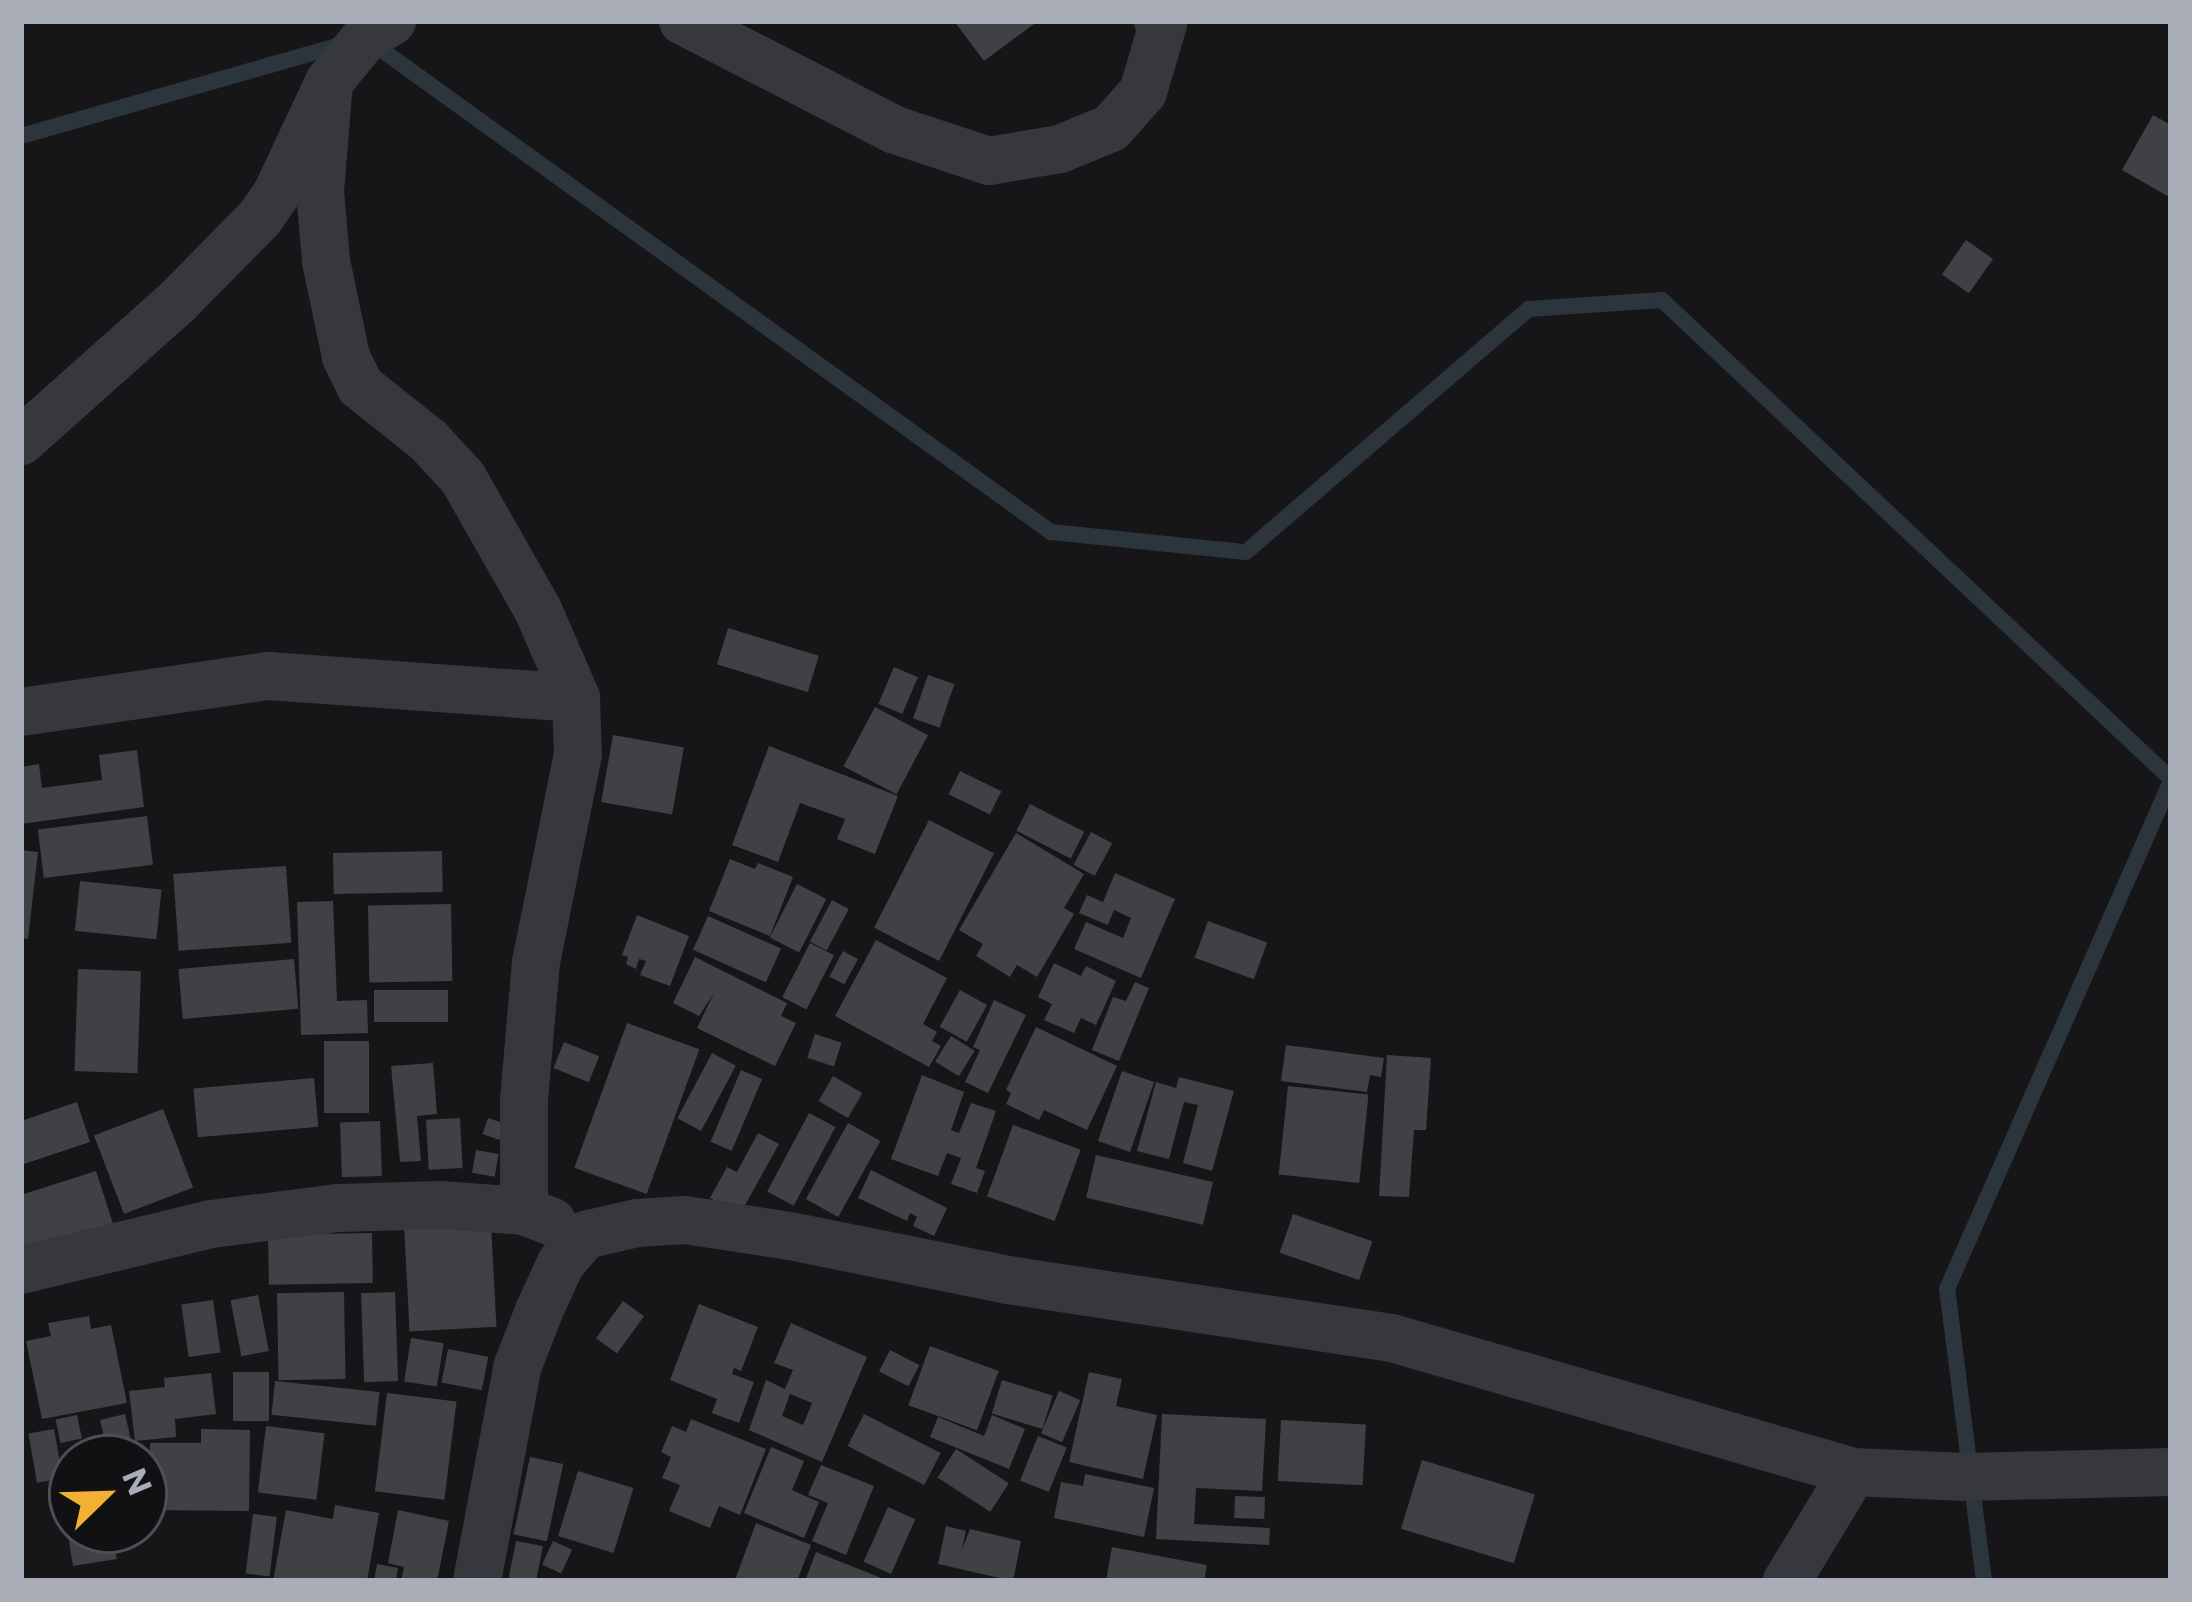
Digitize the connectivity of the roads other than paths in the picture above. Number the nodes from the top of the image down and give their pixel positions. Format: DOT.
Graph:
graph roads {
  1 [pos="392,21"];
  2 [pos="683,21"];
  3 [pos="1168,22"];
  4 [pos="329,82"];
  5 [pos="21,441"];
  6 [pos="576,698"];
  7 [pos="21,712"];
  8 [pos="524,1211"];
  9 [pos="585,1235"];
  10 [pos="21,1270"];
  11 [pos="1853,1472"];
  12 [pos="2171,1472"];
  13 [pos="477,1581"];
  14 [pos="1787,1581"];
  1 -- 4 [label="street"];
  2 -- 3 [label="street"];
  4 -- 5 [label="street"];
  4 -- 6 [label="street"];
  6 -- 7 [label="street"];
  6 -- 8 [label="street"];
  8 -- 9 [label="street"];
  8 -- 10 [label="street"];
  9 -- 11 [label="street"];
  9 -- 13 [label="street"];
  11 -- 12 [label="street"];
  11 -- 14 [label="street"];
}
